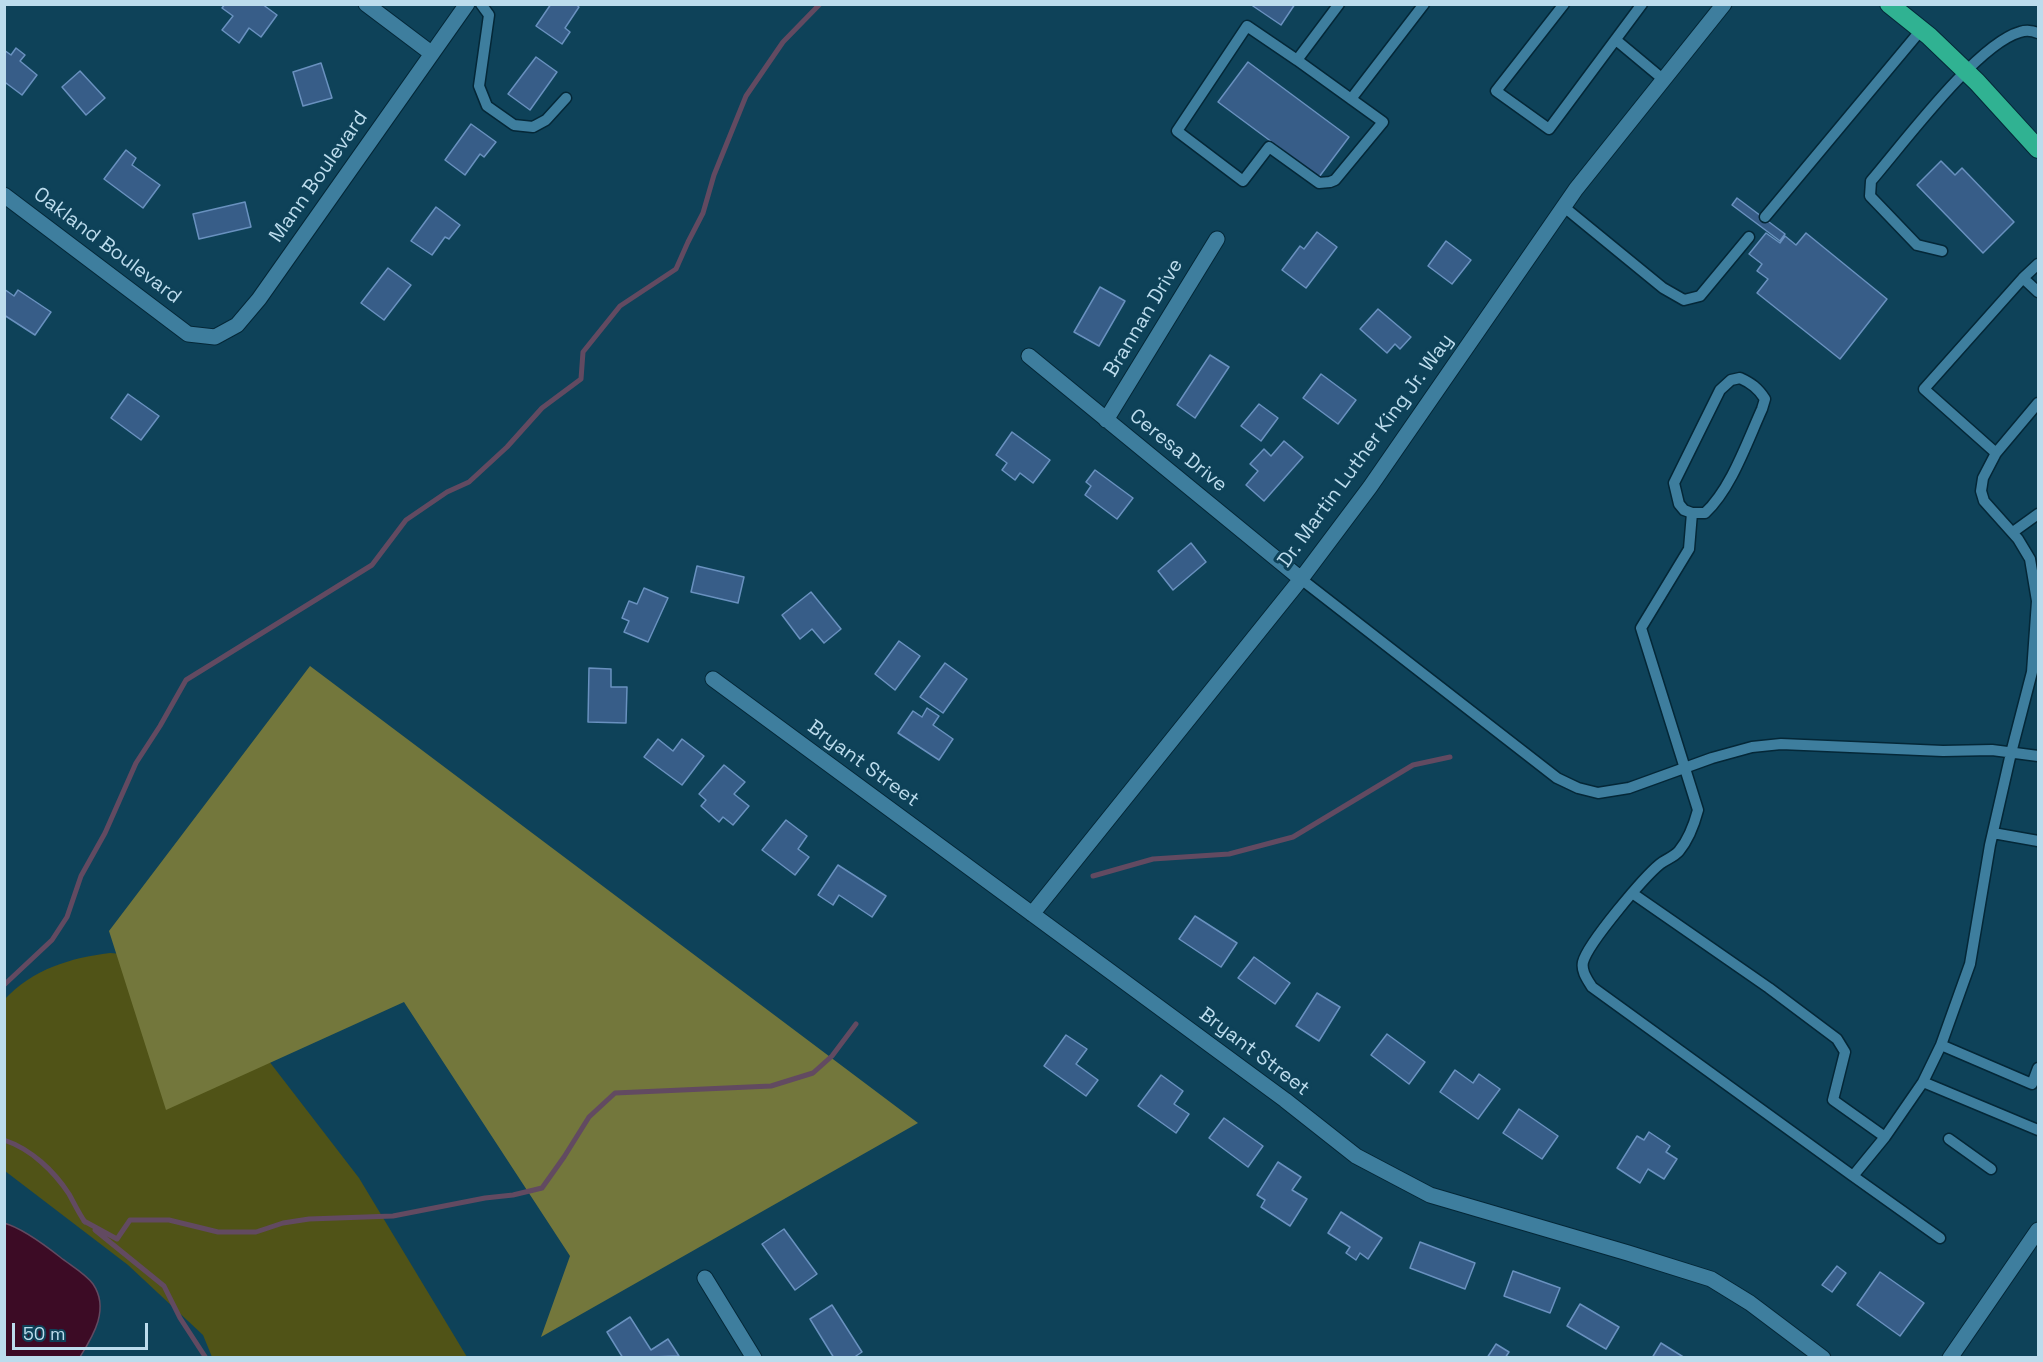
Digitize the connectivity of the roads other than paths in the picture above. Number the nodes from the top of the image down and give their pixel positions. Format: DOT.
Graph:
graph roads {
  1 [pos="366,4"];
  2 [pos="467,4"];
  3 [pos="481,4"];
  4 [pos="1339,4"];
  5 [pos="1424,4"];
  6 [pos="1564,4"];
  7 [pos="1642,4"];
  8 [pos="1724,4"];
  9 [pos="1889,4"];
  10 [pos="1921,30"];
  11 [pos="2038,33"];
  12 [pos="1616,40"];
  13 [pos="431,53"];
  14 [pos="1297,60"];
  15 [pos="1965,71"];
  16 [pos="1664,80"];
  17 [pos="566,98"];
  18 [pos="1351,99"];
  19 [pos="2038,149"];
  20 [pos="4,195"];
  21 [pos="1564,207"];
  22 [pos="1765,217"];
  23 [pos="1749,237"];
  24 [pos="1217,239"];
  25 [pos="1942,251"];
  26 [pos="2038,264"];
  27 [pos="2023,278"];
  28 [pos="2038,292"];
  29 [pos="183,330"];
  30 [pos="1029,356"];
  31 [pos="2038,403"];
  32 [pos="1106,420"];
  33 [pos="1996,453"];
  34 [pos="2038,511"];
  35 [pos="1692,513"];
  36 [pos="2013,532"];
  37 [pos="1301,579"];
  38 [pos="2038,601"];
  39 [pos="713,679"];
  40 [pos="2011,753"];
  41 [pos="2038,756"];
  42 [pos="1686,767"];
  43 [pos="1993,833"];
  44 [pos="2038,841"];
  45 [pos="1632,893"];
  46 [pos="1032,914"];
  47 [pos="1941,1045"];
  48 [pos="2038,1068"];
  49 [pos="1923,1082"];
  50 [pos="2038,1130"];
  51 [pos="1885,1137"];
  52 [pos="1949,1139"];
  53 [pos="1991,1169"];
  54 [pos="1853,1176"];
  55 [pos="2038,1230"];
  56 [pos="1940,1238"];
  57 [pos="705,1278"];
  58 [pos="754,1358"];
  59 [pos="1823,1358"];
  60 [pos="1950,1358"];
  1 -- 13 [label="street"];
  2 -- 13 [label="street, Mann Boulevard"];
  3 -- 17 [label="lane"];
  4 -- 14 [label="lane"];
  5 -- 18 [label="lane"];
  6 -- 12 [label="lane"];
  7 -- 12 [label="lane"];
  8 -- 16 [label="street, Dr. Martin Luther King Jr. Way"];
  9 -- 10 [label="highway"];
  10 -- 15 [label="highway"];
  10 -- 22 [label="lane"];
  11 -- 15 [label="lane"];
  12 -- 16 [label="lane"];
  13 -- 29 [label="street, Mann Boulevard"];
  14 -- 18 [label="lane"];
  14 -- 18 [label="lane"];
  15 -- 19 [label="highway"];
  15 -- 25 [label="lane"];
  16 -- 21 [label="street, Dr. Martin Luther King Jr. Way"];
  20 -- 29 [label="street, Oakland Boulevard"];
  21 -- 23 [label="lane"];
  21 -- 37 [label="street, Dr. Martin Luther King Jr. Way"];
  24 -- 32 [label="street, Brannan Drive"];
  26 -- 27 [label="lane"];
  27 -- 28 [label="lane"];
  27 -- 33 [label="lane"];
  30 -- 32 [label="street, Ceresa Drive"];
  31 -- 33 [label="lane"];
  32 -- 37 [label="street, Ceresa Drive"];
  33 -- 36 [label="lane"];
  34 -- 36 [label="lane"];
  35 -- 35 [label="lane"];
  35 -- 42 [label="lane"];
  36 -- 38 [label="lane"];
  37 -- 42 [label="lane"];
  37 -- 46 [label="street, Dr. Martin Luther King Jr. Way"];
  38 -- 40 [label="lane"];
  39 -- 46 [label="street, Bryant Street"];
  40 -- 41 [label="lane"];
  40 -- 42 [label="lane"];
  40 -- 43 [label="lane"];
  42 -- 45 [label="lane"];
  43 -- 44 [label="lane"];
  43 -- 47 [label="lane"];
  45 -- 51 [label="lane"];
  45 -- 54 [label="lane"];
  46 -- 59 [label="street, Bryant Street"];
  47 -- 48 [label="lane"];
  47 -- 49 [label="lane"];
  49 -- 50 [label="lane"];
  49 -- 51 [label="lane"];
  51 -- 54 [label="lane"];
  52 -- 53 [label="lane"];
  54 -- 56 [label="lane"];
  55 -- 60 [label="street"];
  57 -- 58 [label="street"];
}
